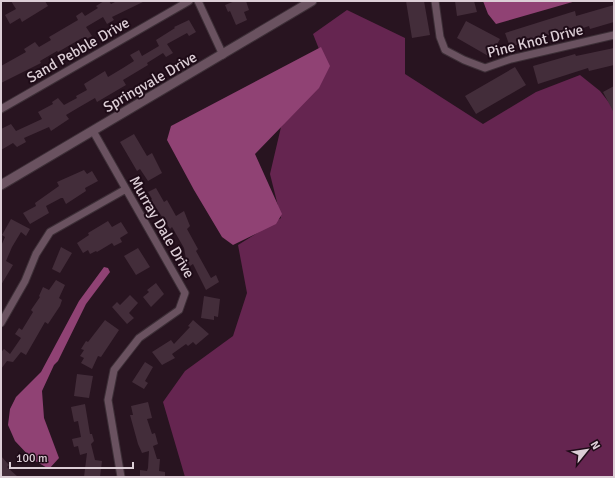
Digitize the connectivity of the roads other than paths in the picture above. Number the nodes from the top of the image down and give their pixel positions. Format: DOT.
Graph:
graph roads {
  1 [pos="189,1"];
  2 [pos="198,1"];
  3 [pos="312,1"];
  4 [pos="435,1"];
  5 [pos="614,35"];
  6 [pos="223,55"];
  7 [pos="1,109"];
  8 [pos="93,131"];
  9 [pos="1,185"];
  10 [pos="126,189"];
  11 [pos="1,323"];
  12 [pos="121,477"];
  1 -- 7 [label="street, Sand Pebble Drive"];
  2 -- 6 [label="street"];
  3 -- 6 [label="street, Springvale Drive"];
  4 -- 5 [label="street, Pine Knot Drive"];
  6 -- 8 [label="street, Springvale Drive"];
  8 -- 9 [label="street, Springvale Drive"];
  8 -- 10 [label="street, Murray Dale Drive"];
  10 -- 11 [label="street"];
  10 -- 12 [label="street, Murray Dale Drive"];
}
